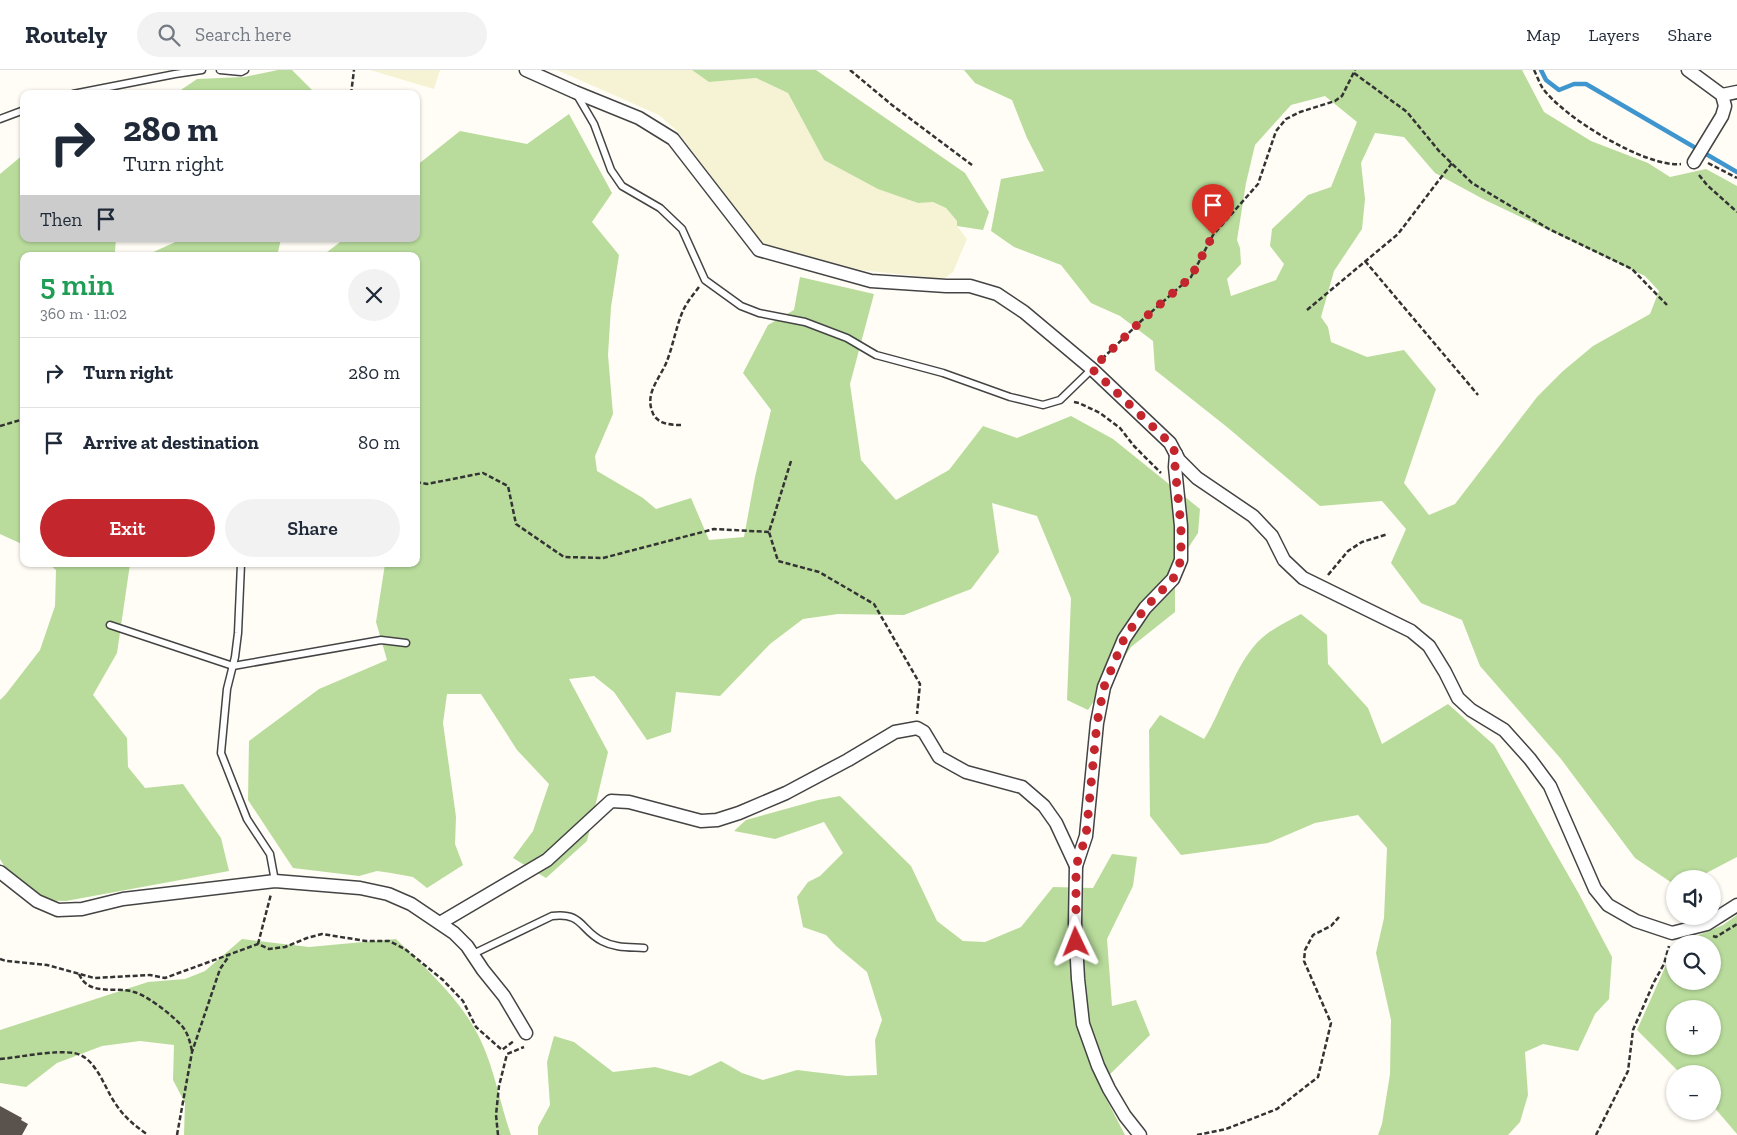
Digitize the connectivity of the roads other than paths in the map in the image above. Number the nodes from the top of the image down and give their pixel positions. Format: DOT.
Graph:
graph roads {
  1 [pos="202,70"];
  2 [pos="220,70"];
  3 [pos="246,70"];
  4 [pos="526,70"];
  5 [pos="1688,70"];
  6 [pos="93,90"];
  7 [pos="574,92"];
  8 [pos="1737,92"];
  9 [pos="1722,95"];
  10 [pos="20,112"];
  11 [pos="0,119"];
  12 [pos="1694,162"];
  13 [pos="1092,369"];
  14 [pos="1176,454"];
  15 [pos="241,567"];
  16 [pos="110,625"];
  17 [pos="406,643"];
  18 [pos="233,666"];
  19 [pos="1076,866"];
  20 [pos="0,872"];
  21 [pos="275,881"];
  22 [pos="1737,905"];
  23 [pos="440,924"];
  24 [pos="644,948"];
  25 [pos="473,954"];
  26 [pos="526,1033"];
  27 [pos="1140,1135"];
  1 -- 6 [label="lane"];
  2 -- 3 [label="lane"];
  4 -- 7 [label="street"];
  5 -- 9 [label="street"];
  7 -- 13 [label="street"];
  7 -- 13 [label="lane"];
  8 -- 9 [label="street"];
  9 -- 12 [label="street"];
  10 -- 11 [label="lane"];
  13 -- 14 [label="street"];
  14 -- 19 [label="street"];
  14 -- 22 [label="street"];
  15 -- 18 [label="lane"];
  16 -- 18 [label="lane"];
  17 -- 18 [label="lane"];
  18 -- 21 [label="lane"];
  19 -- 23 [label="street"];
  19 -- 27 [label="street"];
  20 -- 21 [label="street"];
  21 -- 23 [label="street"];
  23 -- 25 [label="street"];
  24 -- 25 [label="lane"];
  25 -- 26 [label="street"];
}
